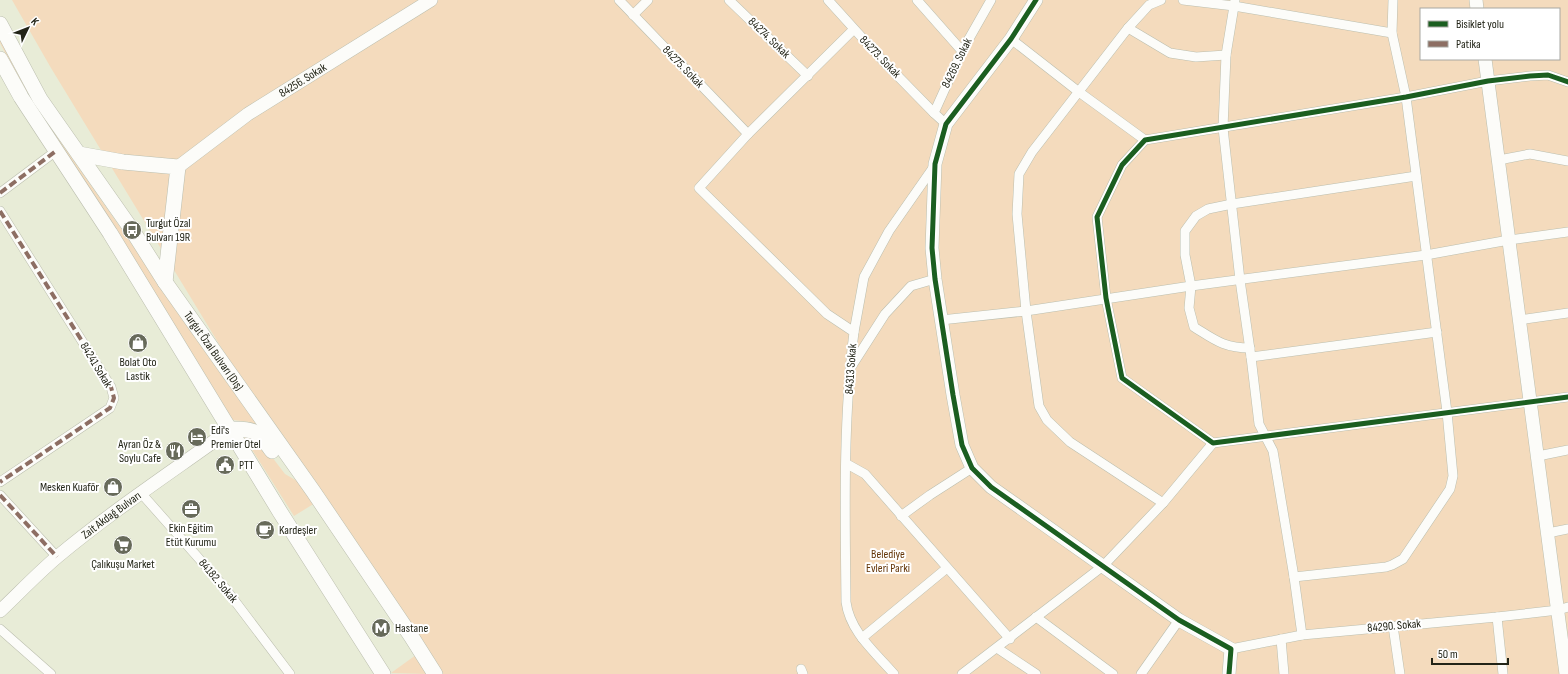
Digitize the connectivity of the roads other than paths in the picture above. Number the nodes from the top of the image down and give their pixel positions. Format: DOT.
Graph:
graph roads {
  1 [pos="431,0"];
  2 [pos="619,0"];
  3 [pos="648,0"];
  4 [pos="729,0"];
  5 [pos="828,0"];
  6 [pos="917,0"];
  7 [pos="991,0"];
  8 [pos="1036,0"];
  9 [pos="1161,0"];
  10 [pos="1183,0"];
  11 [pos="1392,0"];
  12 [pos="1235,3"];
  13 [pos="633,15"];
  14 [pos="0,24"];
  15 [pos="1128,28"];
  16 [pos="853,30"];
  17 [pos="1392,33"];
  18 [pos="1011,39"];
  19 [pos="962,51"];
  20 [pos="1226,56"];
  21 [pos="0,59"];
  22 [pos="1485,60"];
  23 [pos="808,76"];
  24 [pos="1488,82"];
  25 [pos="1568,82"];
  26 [pos="1079,92"];
  27 [pos="1406,97"];
  28 [pos="934,113"];
  29 [pos="946,124"];
  30 [pos="1223,128"];
  31 [pos="748,134"];
  32 [pos="1145,140"];
  33 [pos="56,151"];
  34 [pos="79,154"];
  35 [pos="1499,160"];
  36 [pos="1568,161"];
  37 [pos="935,164"];
  38 [pos="178,167"];
  39 [pos="1416,176"];
  40 [pos="0,193"];
  41 [pos="1232,204"];
  42 [pos="0,211"];
  43 [pos="1568,232"];
  44 [pos="1509,240"];
  45 [pos="1426,255"];
  46 [pos="935,279"];
  47 [pos="1240,280"];
  48 [pos="165,282"];
  49 [pos="1191,286"];
  50 [pos="1106,298"];
  51 [pos="1026,311"];
  52 [pos="1568,313"];
  53 [pos="941,320"];
  54 [pos="1519,320"];
  55 [pos="854,332"];
  56 [pos="1437,332"];
  57 [pos="1250,348"];
  58 [pos="1251,357"];
  59 [pos="849,370"];
  60 [pos="1568,397"];
  61 [pos="1530,402"];
  62 [pos="1447,412"];
  63 [pos="231,429"];
  64 [pos="1264,436"];
  65 [pos="1214,443"];
  66 [pos="1568,450"];
  67 [pos="1538,456"];
  68 [pos="846,464"];
  69 [pos="972,468"];
  70 [pos="0,482"];
  71 [pos="313,491"];
  72 [pos="141,493"];
  73 [pos="0,495"];
  74 [pos="1163,503"];
  75 [pos="901,516"];
  76 [pos="1568,528"];
  77 [pos="1548,533"];
  78 [pos="57,557"];
  79 [pos="1103,566"];
  80 [pos="947,568"];
  81 [pos="1294,576"];
  82 [pos="1563,608"];
  83 [pos="0,610"];
  84 [pos="1036,617"];
  85 [pos="1497,617"];
  86 [pos="1179,620"];
  87 [pos="1393,626"];
  88 [pos="0,629"];
  89 [pos="1302,635"];
  90 [pos="862,638"];
  91 [pos="1010,638"];
  92 [pos="1281,639"];
  93 [pos="997,648"];
  94 [pos="1231,649"];
  95 [pos="51,674"];
  96 [pos="290,674"];
  97 [pos="383,674"];
  98 [pos="435,674"];
  99 [pos="894,674"];
  100 [pos="962,674"];
  101 [pos="1036,674"];
  102 [pos="1113,674"];
  103 [pos="1141,674"];
  104 [pos="1229,674"];
  105 [pos="1284,674"];
  106 [pos="1400,674"];
  107 [pos="1503,674"];
  108 [pos="1566,674"];
  1 -- 38 [label="street, 84256. Sokak"];
  2 -- 13 [label="street, 84275. Sokak"];
  3 -- 13 [label="street"];
  4 -- 23 [label="street, 84274. Sokak"];
  5 -- 16 [label="street, 84273. Sokak"];
  6 -- 19 [label="street"];
  7 -- 19 [label="street, 84269. Sokak"];
  8 -- 18 [label="street"];
  9 -- 15 [label="street"];
  10 -- 12 [label="street"];
  11 -- 17 [label="street"];
  12 -- 17 [label="street"];
  12 -- 20 [label="street"];
  13 -- 31 [label="street, 84275. Sokak"];
  14 -- 34 [label="main road, Turgut Özal Bulvarı (Dış)"];
  15 -- 20 [label="street"];
  15 -- 26 [label="street"];
  16 -- 23 [label="street"];
  16 -- 28 [label="street, 84273. Sokak"];
  17 -- 27 [label="street"];
  18 -- 26 [label="street"];
  18 -- 29 [label="street"];
  19 -- 28 [label="street, 84269. Sokak"];
  20 -- 30 [label="street"];
  21 -- 33 [label="main road, Turgut Özal Bulvarı (Dış)"];
  22 -- 24 [label="street"];
  23 -- 31 [label="street"];
  24 -- 25 [label="street"];
  24 -- 27 [label="street"];
  24 -- 35 [label="street"];
  26 -- 32 [label="street"];
  26 -- 51 [label="street"];
  27 -- 30 [label="street"];
  27 -- 39 [label="street"];
  28 -- 29 [label="street"];
  29 -- 37 [label="street"];
  30 -- 32 [label="street"];
  30 -- 41 [label="street"];
  31 -- 55 [label="street, 84313 Sokak"];
  32 -- 50 [label="street"];
  33 -- 40 [label="street"];
  33 -- 63 [label="main road, Turgut Özal Bulvarı (Dış)"];
  34 -- 38 [label="main road"];
  34 -- 48 [label="main road, Turgut Özal Bulvarı (Dış)"];
  35 -- 36 [label="street"];
  35 -- 44 [label="street"];
  37 -- 46 [label="street"];
  37 -- 55 [label="street"];
  38 -- 48 [label="main road"];
  39 -- 41 [label="street"];
  39 -- 45 [label="street"];
  41 -- 47 [label="street"];
  41 -- 49 [label="street"];
  42 -- 70 [label="street, 84241 Sokak"];
  43 -- 44 [label="street"];
  44 -- 45 [label="street"];
  44 -- 54 [label="street"];
  45 -- 47 [label="street"];
  45 -- 56 [label="street"];
  46 -- 53 [label="street"];
  46 -- 59 [label="street"];
  47 -- 49 [label="street"];
  47 -- 57 [label="street"];
  48 -- 71 [label="main road, Turgut Özal Bulvarı (Dış)"];
  49 -- 50 [label="street"];
  49 -- 57 [label="street"];
  50 -- 51 [label="street"];
  50 -- 65 [label="street"];
  51 -- 53 [label="street"];
  51 -- 74 [label="street"];
  52 -- 54 [label="street"];
  53 -- 69 [label="street"];
  54 -- 61 [label="street"];
  55 -- 59 [label="street, 84313 Sokak"];
  56 -- 58 [label="street"];
  56 -- 62 [label="street"];
  57 -- 58 [label="street"];
  58 -- 64 [label="street"];
  59 -- 68 [label="street, 84313 Sokak"];
  60 -- 61 [label="street"];
  61 -- 62 [label="street"];
  61 -- 67 [label="street"];
  62 -- 64 [label="street"];
  62 -- 81 [label="street"];
  63 -- 71 [label="main road"];
  63 -- 72 [label="street, Zait Akdağ Bulvarı"];
  63 -- 97 [label="main road, Turgut Özal Bulvarı (Dış)"];
  64 -- 65 [label="street"];
  64 -- 81 [label="street"];
  65 -- 74 [label="street"];
  66 -- 67 [label="street"];
  67 -- 77 [label="street"];
  68 -- 75 [label="street"];
  68 -- 90 [label="street, 84313 Sokak"];
  69 -- 75 [label="street"];
  69 -- 79 [label="street"];
  71 -- 98 [label="main road, Turgut Özal Bulvarı (Dış)"];
  72 -- 78 [label="street, Zait Akdağ Bulvarı"];
  72 -- 96 [label="street, 84182. Sokak"];
  73 -- 78 [label="street"];
  74 -- 79 [label="street"];
  75 -- 80 [label="street"];
  76 -- 77 [label="street"];
  77 -- 82 [label="street"];
  78 -- 83 [label="street, Zait Akdağ Bulvarı"];
  79 -- 84 [label="street"];
  79 -- 86 [label="street"];
  80 -- 90 [label="street"];
  80 -- 91 [label="street"];
  81 -- 89 [label="street"];
  82 -- 85 [label="street, 84290. Sokak"];
  82 -- 108 [label="street"];
  84 -- 91 [label="street"];
  84 -- 102 [label="street"];
  85 -- 87 [label="street, 84290. Sokak"];
  85 -- 107 [label="street"];
  86 -- 94 [label="street"];
  86 -- 103 [label="street"];
  87 -- 89 [label="street, 84290. Sokak"];
  87 -- 106 [label="street"];
  88 -- 95 [label="street"];
  89 -- 92 [label="street, 84290. Sokak"];
  90 -- 99 [label="street, 84313 Sokak"];
  91 -- 93 [label="street"];
  92 -- 94 [label="street, 84290. Sokak"];
  92 -- 105 [label="street"];
  93 -- 100 [label="street"];
  93 -- 101 [label="street"];
  94 -- 104 [label="street"];
}
